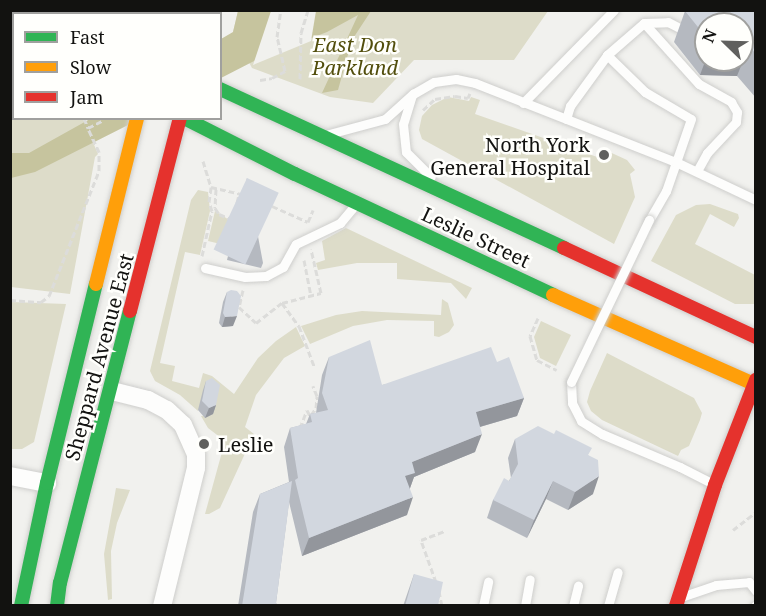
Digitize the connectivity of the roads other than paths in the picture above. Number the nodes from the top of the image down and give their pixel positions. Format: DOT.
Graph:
graph roads {
  1 [pos="614,10"];
  2 [pos="644,23"];
  3 [pos="681,28"];
  4 [pos="608,55"];
  5 [pos="222,90"];
  6 [pos="413,94"];
  7 [pos="523,103"];
  8 [pos="566,119"];
  9 [pos="137,120"];
  10 [pos="181,120"];
  11 [pos="186,120"];
  12 [pos="321,136"];
  13 [pos="676,162"];
  14 [pos="697,171"];
  15 [pos="445,191"];
  16 [pos="756,200"];
  17 [pos="356,203"];
  18 [pos="205,268"];
  19 [pos="756,337"];
  20 [pos="755,383"];
  21 [pos="112,391"];
  22 [pos="10,476"];
  23 [pos="47,483"];
  24 [pos="715,486"];
  25 [pos="618,572"];
  26 [pos="530,579"];
  27 [pos="488,582"];
  28 [pos="578,586"];
  29 [pos="756,591"];
  30 [pos="677,601"];
  31 [pos="21,606"];
  32 [pos="57,606"];
  33 [pos="162,606"];
  34 [pos="483,606"];
  35 [pos="525,606"];
  36 [pos="573,606"];
  37 [pos="608,606"];
  38 [pos="690,606"];
  1 -- 7 [label="lane"];
  2 -- 3 [label="lane"];
  2 -- 4 [label="lane"];
  2 -- 14 [label="lane"];
  4 -- 8 [label="lane"];
  4 -- 13 [label="lane"];
  5 -- 12 [label="main road, Leslie Street"];
  6 -- 7 [label="lane"];
  6 -- 12 [label="lane"];
  6 -- 15 [label="lane"];
  7 -- 8 [label="lane"];
  8 -- 13 [label="lane"];
  9 -- 23 [label="main road, Sheppard Avenue East"];
  10 -- 21 [label="main road, Sheppard Avenue East"];
  11 -- 17 [label="main road, Leslie Street"];
  12 -- 15 [label="main road, Leslie Street"];
  13 -- 14 [label="lane"];
  13 -- 24 [label="lane, bridge"];
  14 -- 16 [label="lane"];
  15 -- 19 [label="main road, Leslie Street"];
  17 -- 18 [label="lane"];
  17 -- 20 [label="main road, Leslie Street"];
  20 -- 24 [label="main road"];
  21 -- 32 [label="main road, Sheppard Avenue East"];
  21 -- 33 [label="street"];
  22 -- 23 [label="street"];
  23 -- 31 [label="main road, Sheppard Avenue East"];
  24 -- 30 [label="main road"];
  25 -- 37 [label="lane"];
  26 -- 35 [label="lane"];
  27 -- 34 [label="lane"];
  28 -- 36 [label="lane"];
  29 -- 30 [label="lane"];
  30 -- 38 [label="lane"];
}
